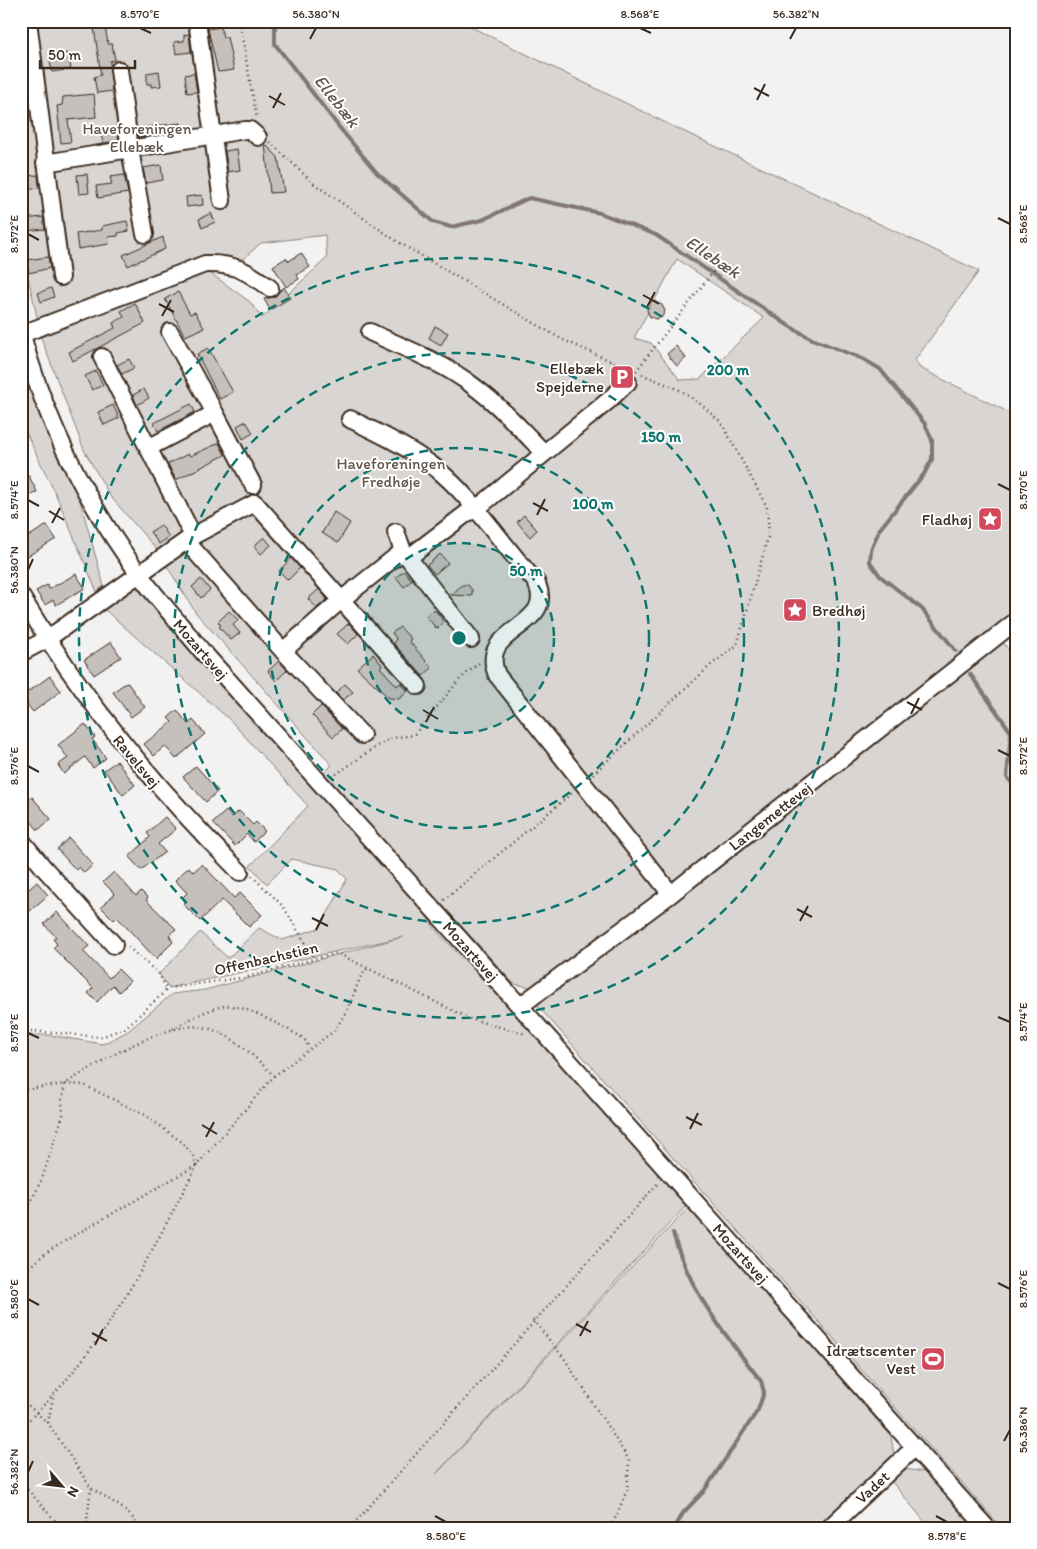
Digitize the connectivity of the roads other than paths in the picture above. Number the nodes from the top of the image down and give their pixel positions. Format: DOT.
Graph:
graph roads {
  1 [pos="28,21"];
  2 [pos="197,21"];
  3 [pos="119,70"];
  4 [pos="213,135"];
  5 [pos="259,136"];
  6 [pos="130,149"];
  7 [pos="45,163"];
  8 [pos="222,200"];
  9 [pos="145,234"];
  10 [pos="61,277"];
  11 [pos="270,288"];
  12 [pos="170,332"];
  13 [pos="370,332"];
  14 [pos="22,333"];
  15 [pos="102,357"];
  16 [pos="632,377"];
  17 [pos="215,413"];
  18 [pos="350,419"];
  19 [pos="148,448"];
  20 [pos="544,453"];
  21 [pos="253,485"];
  22 [pos="475,510"];
  23 [pos="396,532"];
  24 [pos="190,539"];
  25 [pos="405,554"];
  26 [pos="138,574"];
  27 [pos="21,596"];
  28 [pos="341,600"];
  29 [pos="1016,621"];
  30 [pos="47,639"];
  31 [pos="472,639"];
  32 [pos="283,650"];
  33 [pos="21,653"];
  34 [pos="418,686"];
  35 [pos="362,735"];
  36 [pos="21,840"];
  37 [pos="240,872"];
  38 [pos="671,894"];
  39 [pos="114,945"];
  40 [pos="520,1006"];
  41 [pos="915,1447"];
  42 [pos="829,1528"];
  43 [pos="987,1528"];
  1 -- 7 [label="street"];
  2 -- 4 [label="street"];
  3 -- 6 [label="street"];
  4 -- 5 [label="street"];
  4 -- 6 [label="street"];
  4 -- 8 [label="street"];
  6 -- 7 [label="street"];
  6 -- 9 [label="street"];
  7 -- 10 [label="street"];
  11 -- 14 [label="street"];
  12 -- 17 [label="street"];
  13 -- 20 [label="street"];
  14 -- 26 [label="street, Mozartsvej"];
  15 -- 19 [label="street"];
  16 -- 20 [label="street"];
  17 -- 19 [label="street"];
  17 -- 21 [label="street"];
  18 -- 22 [label="street"];
  19 -- 24 [label="street"];
  20 -- 22 [label="street"];
  22 -- 25 [label="street"];
  22 -- 38 [label="street"];
  23 -- 25 [label="street"];
  24 -- 26 [label="street"];
  24 -- 28 [label="street"];
  24 -- 32 [label="street"];
  25 -- 28 [label="street"];
  25 -- 31 [label="street"];
  26 -- 30 [label="street"];
  26 -- 40 [label="street, Mozartsvej"];
  27 -- 30 [label="street, Ravelsvej"];
  28 -- 32 [label="street"];
  28 -- 34 [label="street"];
  29 -- 38 [label="street, Langemettevej"];
  30 -- 33 [label="street"];
  30 -- 37 [label="street, Ravelsvej"];
  32 -- 35 [label="street"];
  36 -- 39 [label="street"];
  38 -- 40 [label="street, Langemettevej"];
  40 -- 41 [label="street, Mozartsvej"];
  41 -- 42 [label="street, Vadet"];
  41 -- 43 [label="street, Mozartsvej"];
}
